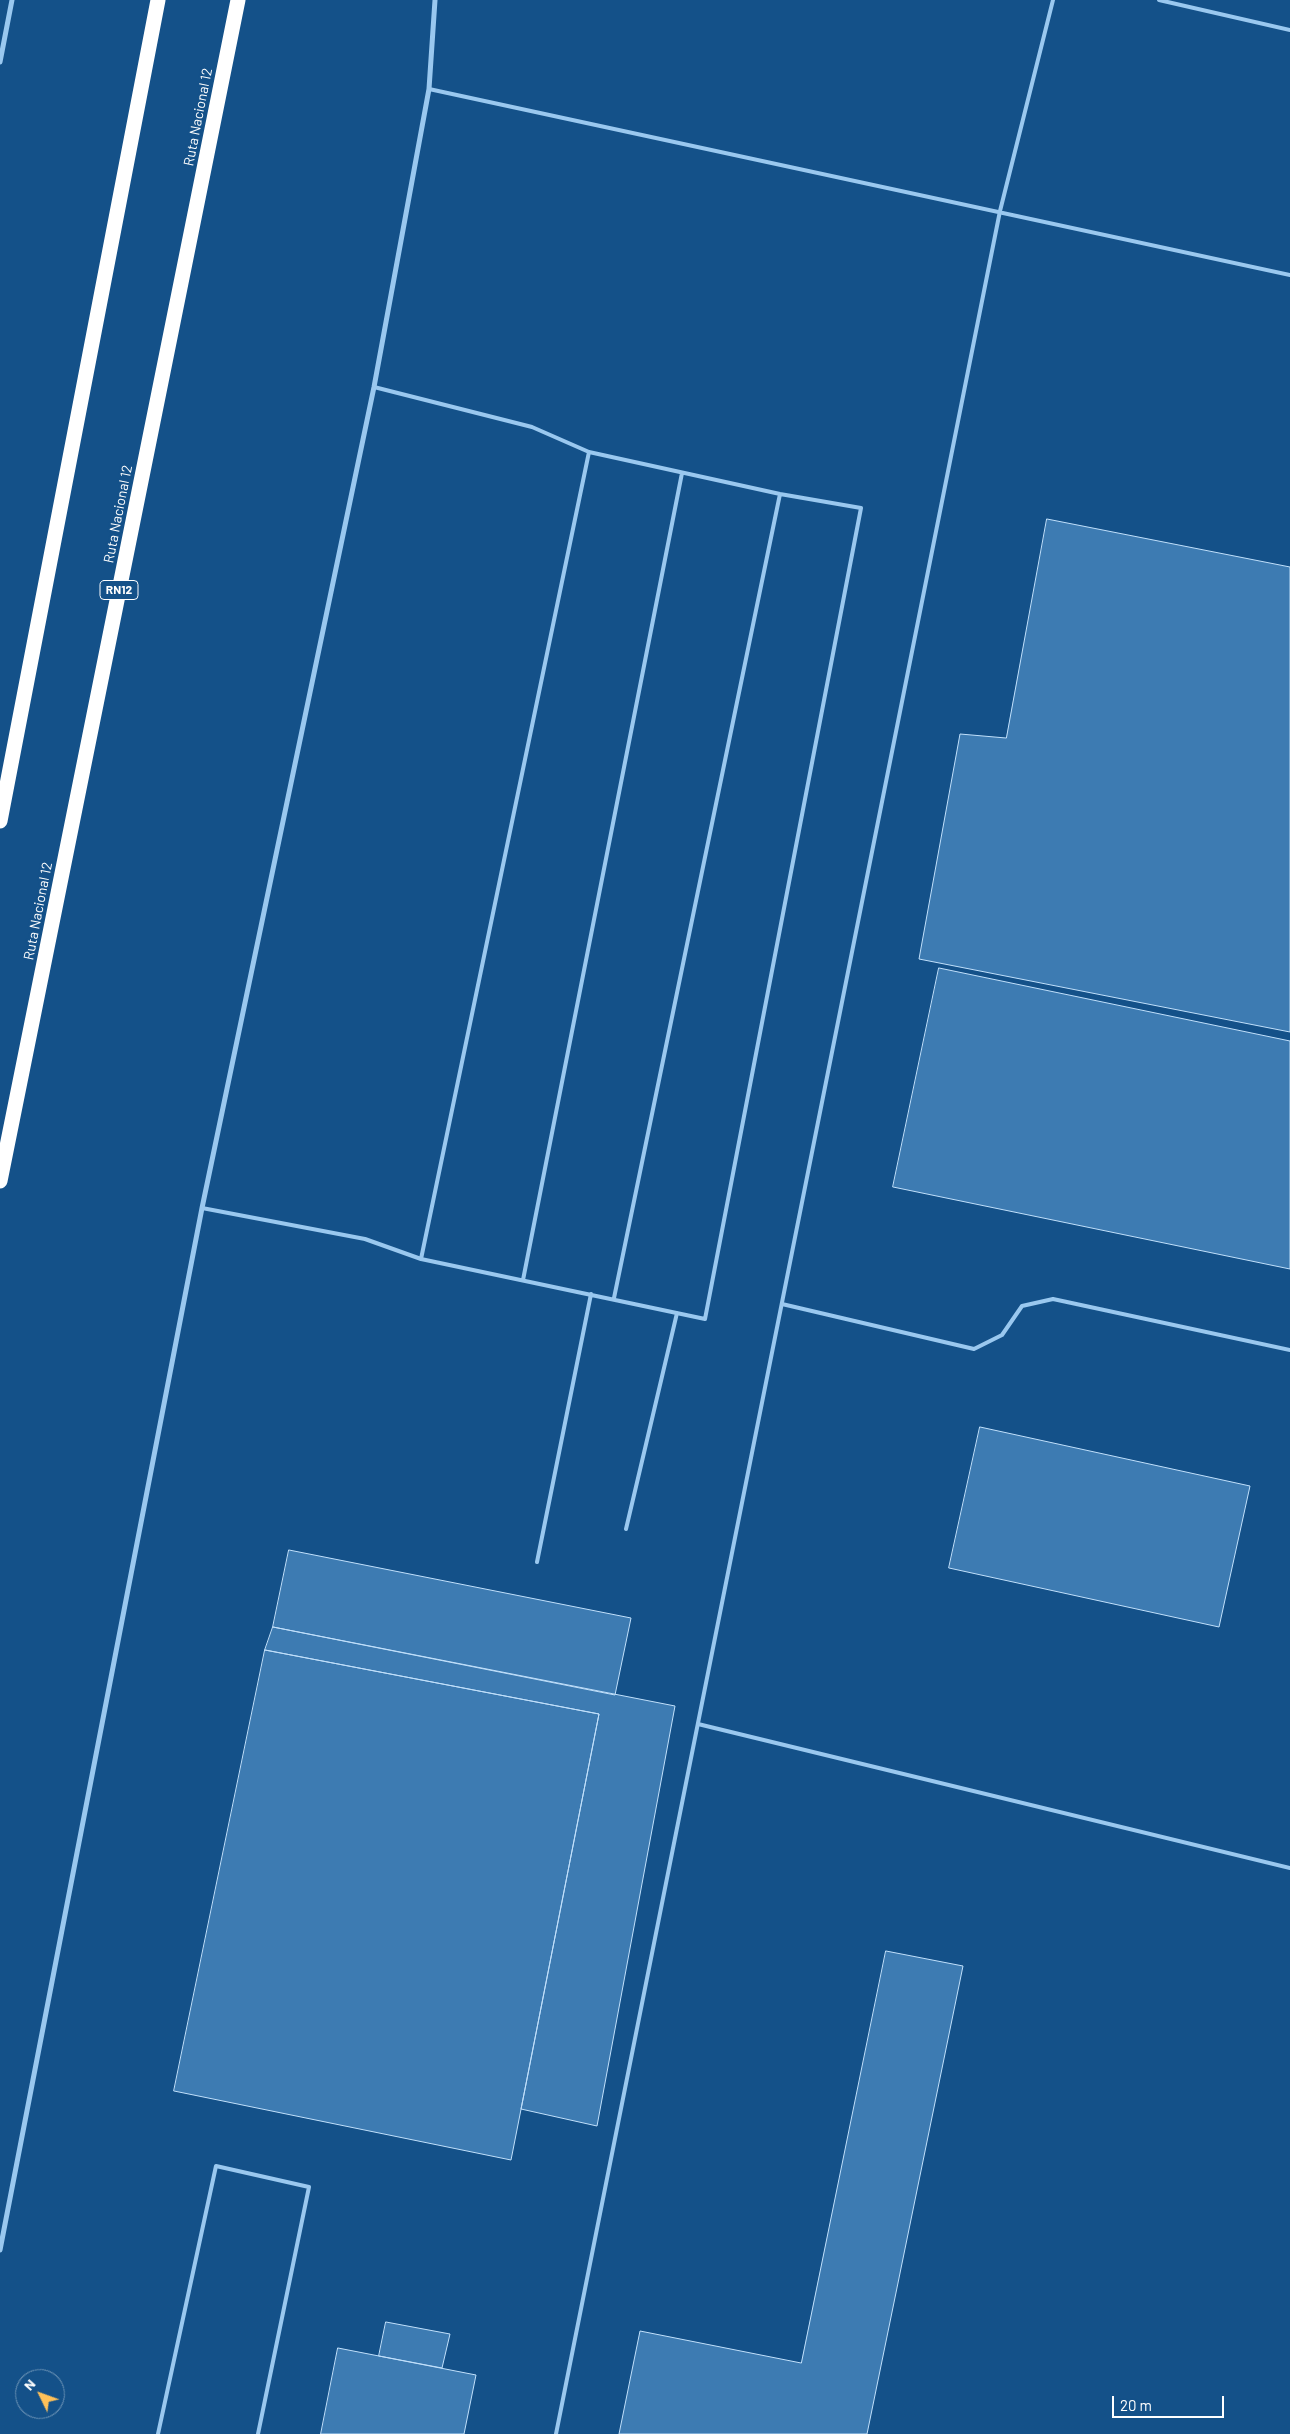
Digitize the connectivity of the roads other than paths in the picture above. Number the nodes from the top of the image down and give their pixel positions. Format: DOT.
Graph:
graph roads {
  1 [pos="12,0"];
  2 [pos="158,0"];
  3 [pos="238,0"];
  4 [pos="435,0"];
  5 [pos="1054,0"];
  6 [pos="1159,0"];
  7 [pos="1290,30"];
  8 [pos="0,62"];
  9 [pos="429,89"];
  10 [pos="1000,211"];
  11 [pos="1290,275"];
  12 [pos="374,387"];
  13 [pos="590,452"];
  14 [pos="682,473"];
  15 [pos="780,494"];
  16 [pos="0,821"];
  17 [pos="0,1181"];
  18 [pos="202,1208"];
  19 [pos="421,1259"];
  20 [pos="523,1280"];
  21 [pos="591,1294"];
  22 [pos="614,1298"];
  23 [pos="782,1304"];
  24 [pos="677,1314"];
  25 [pos="1290,1350"];
  26 [pos="626,1528"];
  27 [pos="537,1562"];
  28 [pos="698,1724"];
  29 [pos="1290,1868"];
  30 [pos="0,2250"];
  31 [pos="158,2434"];
  32 [pos="258,2434"];
  33 [pos="556,2434"];
  1 -- 8 [label="street"];
  2 -- 16 [label="highway"];
  3 -- 17 [label="highway, Ruta Nacional 12 / RN12"];
  4 -- 9 [label="street"];
  5 -- 10 [label="lane"];
  6 -- 7 [label="lane"];
  9 -- 10 [label="lane"];
  9 -- 12 [label="street"];
  10 -- 11 [label="lane"];
  10 -- 23 [label="lane"];
  12 -- 13 [label="lane"];
  12 -- 18 [label="street"];
  13 -- 14 [label="lane"];
  13 -- 19 [label="lane"];
  14 -- 15 [label="lane"];
  14 -- 20 [label="lane"];
  15 -- 22 [label="lane"];
  15 -- 24 [label="lane"];
  18 -- 19 [label="lane"];
  18 -- 30 [label="street"];
  19 -- 20 [label="lane"];
  20 -- 21 [label="lane"];
  21 -- 22 [label="lane"];
  21 -- 27 [label="lane"];
  22 -- 24 [label="lane"];
  23 -- 25 [label="lane"];
  23 -- 28 [label="lane"];
  24 -- 26 [label="lane"];
  28 -- 29 [label="lane"];
  28 -- 33 [label="lane"];
  31 -- 32 [label="lane"];
}
